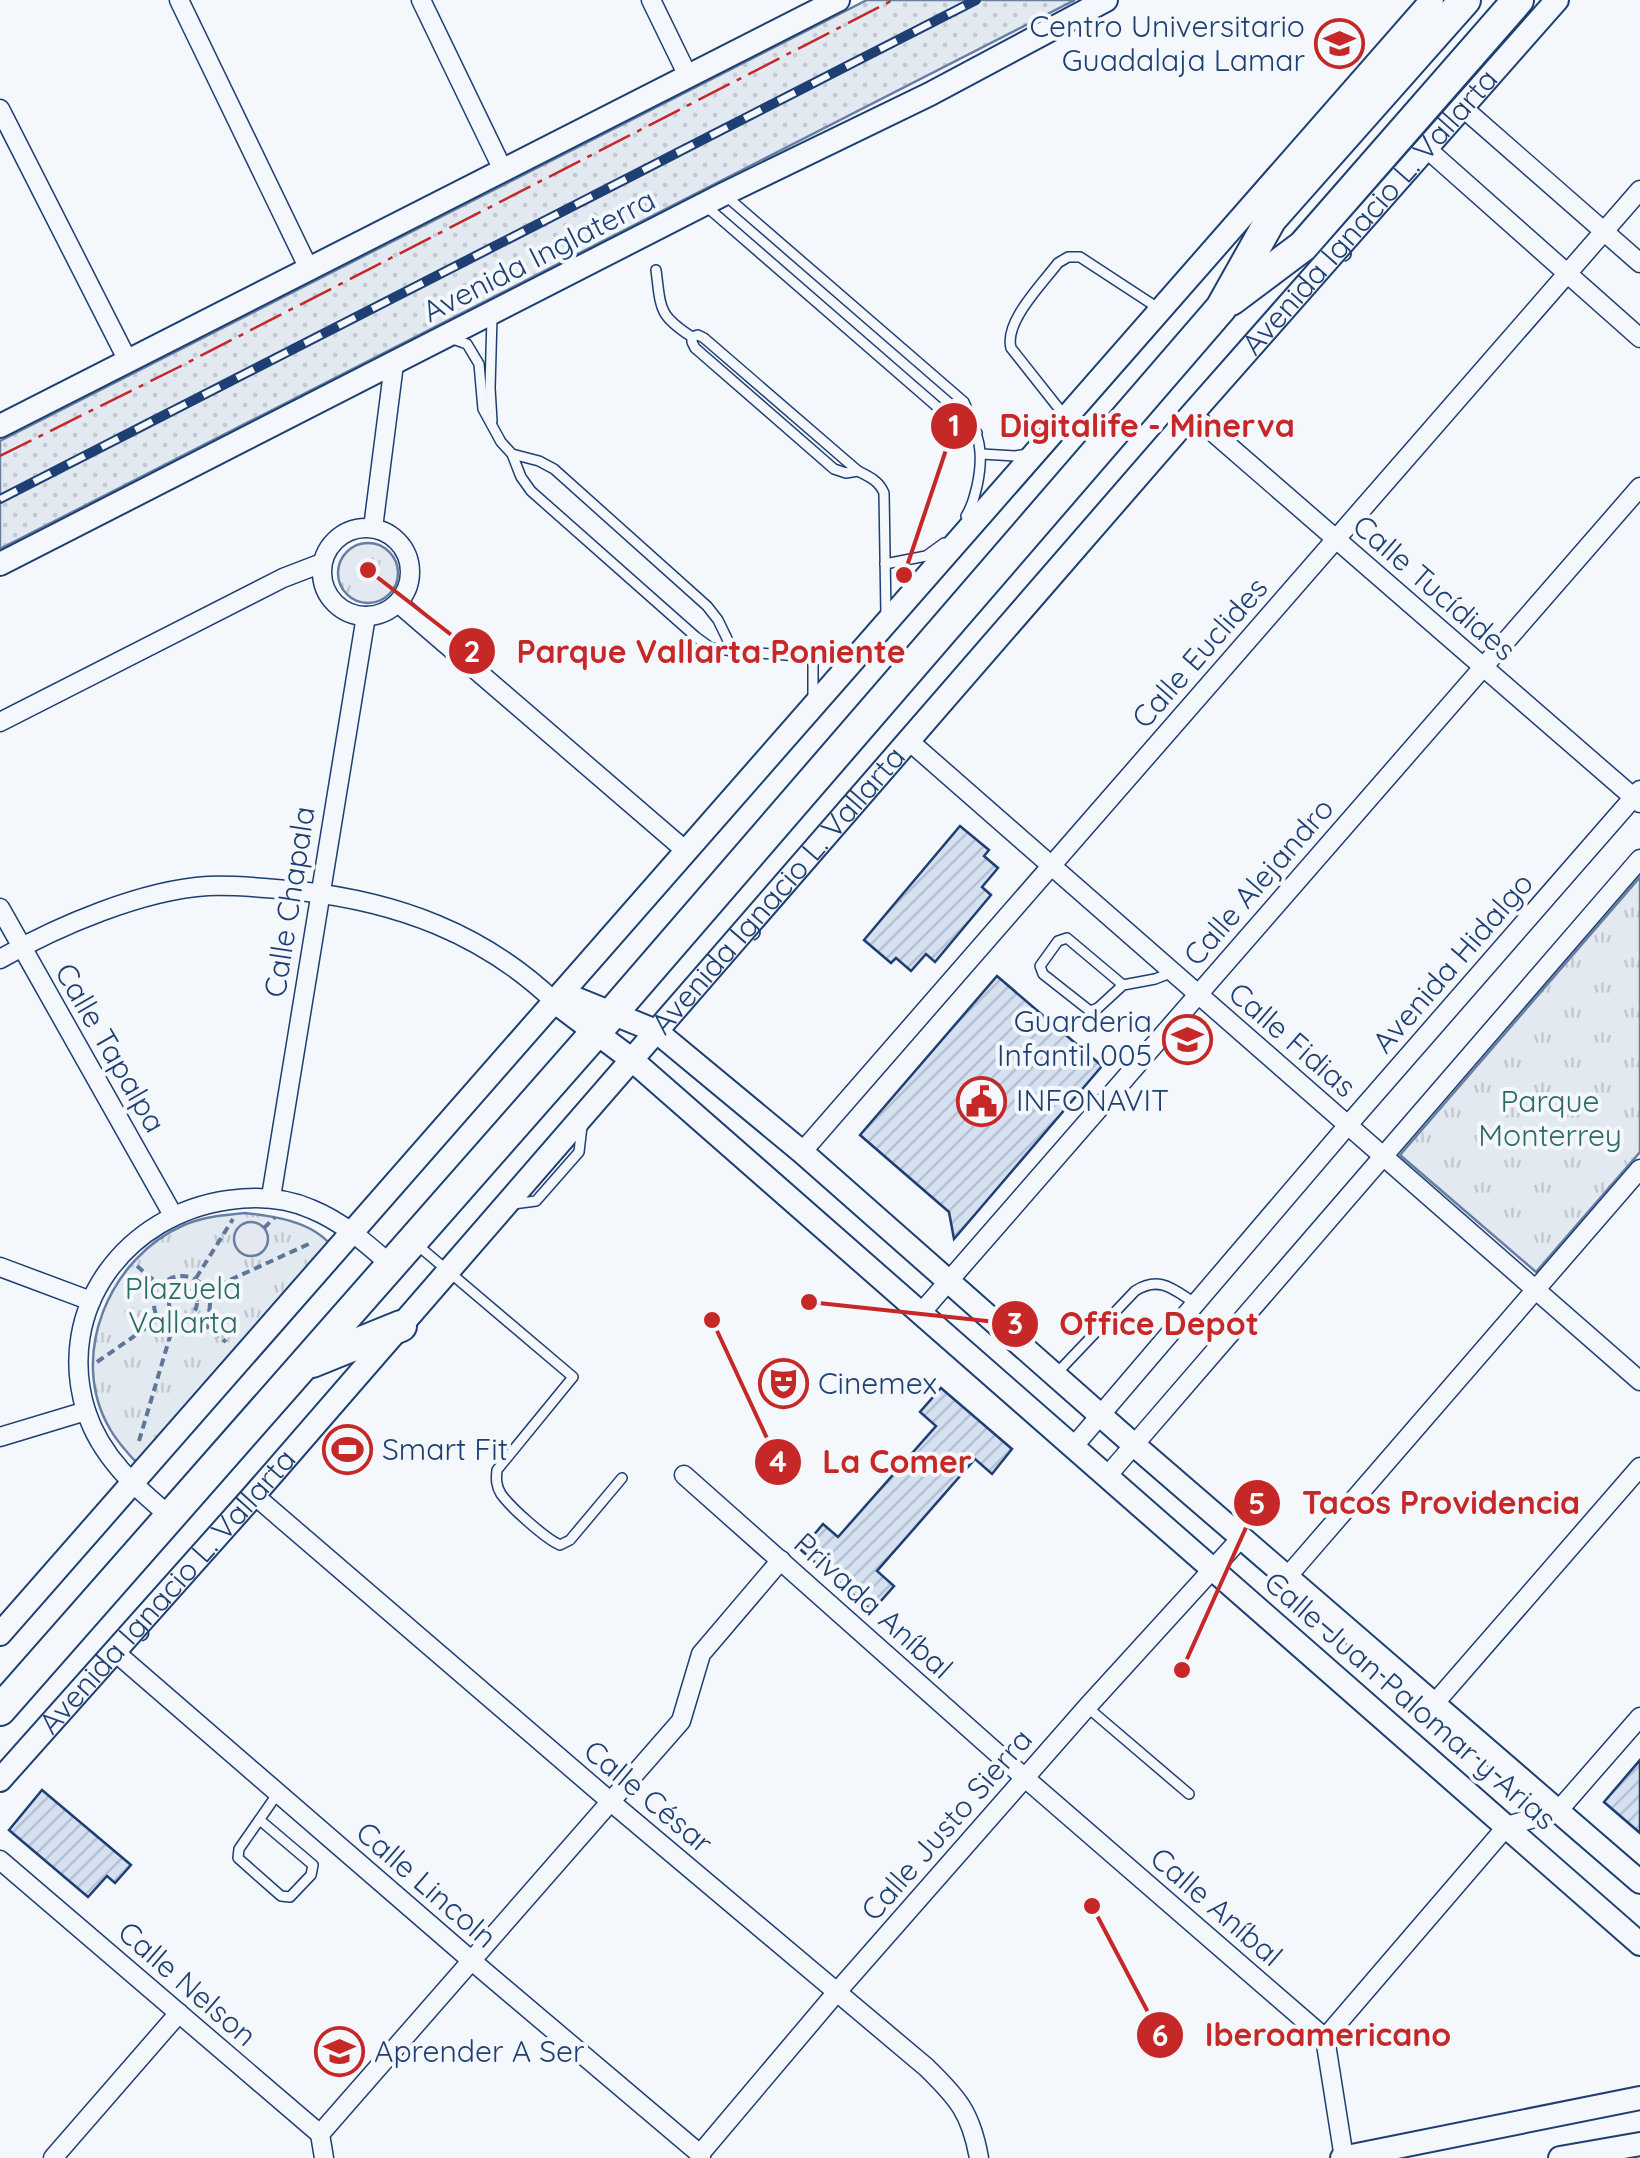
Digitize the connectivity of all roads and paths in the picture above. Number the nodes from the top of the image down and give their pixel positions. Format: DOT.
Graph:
graph roads {
  1 [pos="179,0"];
  2 [pos="421,0"];
  3 [pos="651,0"];
  4 [pos="838,0"];
  5 [pos="1106,0"];
  6 [pos="1432,0"];
  7 [pos="1465,0"];
  8 [pos="1518,0"];
  9 [pos="1557,0"];
  10 [pos="688,76"];
  11 [pos="1462,107"];
  12 [pos="0,109"];
  13 [pos="1426,148"];
  14 [pos="503,170"];
  15 [pos="1640,190"];
  16 [pos="714,200"];
  17 [pos="1604,232"];
  18 [pos="1640,263"];
  19 [pos="309,269"];
  20 [pos="656,270"];
  21 [pos="1568,274"];
  22 [pos="1221,308"];
  23 [pos="1160,310"];
  24 [pos="492,314"];
  25 [pos="445,338"];
  26 [pos="1640,338"];
  27 [pos="128,361"];
  28 [pos="394,364"];
  29 [pos="1192,414"];
  30 [pos="1066,417"];
  31 [pos="0,426"];
  32 [pos="493,429"];
  33 [pos="977,432"];
  34 [pos="1035,452"];
  35 [pos="512,454"];
  36 [pos="982,454"];
  37 [pos="1640,487"];
  38 [pos="373,528"];
  39 [pos="1336,539"];
  40 [pos="322,563"];
  41 [pos="0,564"];
  42 [pos="885,564"];
  43 [pos="398,603"];
  44 [pos="366,616"];
  45 [pos="886,622"];
  46 [pos="733,651"];
  47 [pos="858,654"];
  48 [pos="813,657"];
  49 [pos="1483,667"];
  50 [pos="813,706"];
  51 [pos="0,722"];
  52 [pos="908,740"];
  53 [pos="1638,797"];
  54 [pos="686,850"];
  55 [pos="1640,859"];
  56 [pos="1052,866"];
  57 [pos="320,894"];
  58 [pos="0,908"];
  59 [pos="21,947"];
  60 [pos="0,959"];
  61 [pos="1173,972"];
  62 [pos="1123,984"];
  63 [pos="1198,994"];
  64 [pos="558,997"];
  65 [pos="604,1022"];
  66 [pos="656,1030"];
  67 [pos="631,1058"];
  68 [pos="1348,1126"];
  69 [pos="802,1152"];
  70 [pos="1383,1156"];
  71 [pos="1640,1169"];
  72 [pos="271,1198"];
  73 [pos="173,1215"];
  74 [pos="234,1219"];
  75 [pos="226,1231"];
  76 [pos="235,1232"];
  77 [pos="352,1232"];
  78 [pos="314,1242"];
  79 [pos="413,1242"];
  80 [pos="259,1254"];
  81 [pos="128,1258"];
  82 [pos="261,1266"];
  83 [pos="392,1266"];
  84 [pos="0,1267"];
  85 [pos="448,1271"];
  86 [pos="196,1278"];
  87 [pos="948,1281"];
  88 [pos="161,1286"];
  89 [pos="208,1290"];
  90 [pos="1535,1290"];
  91 [pos="171,1295"];
  92 [pos="194,1296"];
  93 [pos="91,1300"];
  94 [pos="1196,1303"];
  95 [pos="920,1314"];
  96 [pos="176,1316"];
  97 [pos="159,1320"];
  98 [pos="203,1323"];
  99 [pos="401,1326"];
  100 [pos="172,1329"];
  101 [pos="232,1348"];
  102 [pos="305,1365"];
  103 [pos="90,1367"];
  104 [pos="1055,1375"];
  105 [pos="1640,1381"];
  106 [pos="86,1411"];
  107 [pos="1101,1416"];
  108 [pos="0,1437"];
  109 [pos="138,1444"];
  110 [pos="1133,1444"];
  111 [pos="1074,1446"];
  112 [pos="1640,1467"];
  113 [pos="1108,1474"];
  114 [pos="684,1475"];
  115 [pos="622,1478"];
  116 [pos="132,1484"];
  117 [pos="254,1495"];
  118 [pos="171,1517"];
  119 [pos="1241,1538"];
  120 [pos="781,1560"];
  121 [pos="1214,1568"];
  122 [pos="1287,1577"];
  123 [pos="0,1634"];
  124 [pos="114,1652"];
  125 [pos="1434,1704"];
  126 [pos="1088,1707"];
  127 [pos="0,1710"];
  128 [pos="1640,1717"];
  129 [pos="1025,1778"];
  130 [pos="0,1780"];
  131 [pos="278,1793"];
  132 [pos="1189,1794"];
  133 [pos="610,1802"];
  134 [pos="1558,1811"];
  135 [pos="260,1821"];
  136 [pos="1507,1826"];
  137 [pos="0,1860"];
  138 [pos="1640,1882"];
  139 [pos="1640,1944"];
  140 [pos="472,1961"];
  141 [pos="836,1993"];
  142 [pos="179,2014"];
  143 [pos="1324,2038"];
  144 [pos="1640,2098"];
  145 [pos="320,2134"];
  146 [pos="1640,2144"];
  147 [pos="700,2156"];
  148 [pos="53,2158"];
  149 [pos="324,2158"];
  150 [pos="979,2158"];
  151 [pos="1344,2158"];
  152 [pos="1560,2158"];
  1 -- 19 [label="street"];
  2 -- 14 [label="street"];
  3 -- 10 [label="street"];
  4 -- 10 [label="street"];
  5 -- 16 [label="street, Avenida Inglaterra"];
  6 -- 23 [label="street"];
  7 -- 22 [label="main road, Avenida Ignacio L. Vallarta"];
  8 -- 22 [label="main road, Avenida Ignacio L. Vallarta"];
  9 -- 11 [label="street, Avenida Ignacio L. Vallarta"];
  10 -- 14 [label="street"];
  11 -- 13 [label="street, Avenida Ignacio L. Vallarta"];
  11 -- 17 [label="street"];
  12 -- 27 [label="street"];
  13 -- 21 [label="street"];
  13 -- 29 [label="street, Avenida Ignacio L. Vallarta"];
  14 -- 19 [label="street"];
  15 -- 17 [label="street, Calle Euclides"];
  16 -- 24 [label="street, Avenida Inglaterra"];
  16 -- 33 [label="lane"];
  16 -- 33 [label="lane"];
  17 -- 18 [label="street"];
  17 -- 21 [label="street, Calle Euclides"];
  19 -- 27 [label="street"];
  20 -- 42 [label="lane"];
  21 -- 26 [label="street"];
  21 -- 39 [label="street, Calle Euclides"];
  22 -- 65 [label="main road, Avenida Ignacio L. Vallarta"];
  23 -- 30 [label="street"];
  23 -- 30 [label="lane"];
  24 -- 25 [label="street, Avenida Inglaterra"];
  24 -- 32 [label="lane"];
  25 -- 28 [label="street, Avenida Inglaterra"];
  25 -- 32 [label="lane"];
  27 -- 31 [label="street"];
  28 -- 38 [label="street"];
  28 -- 41 [label="street, Avenida Inglaterra"];
  29 -- 39 [label="street, Calle Tucídides"];
  29 -- 52 [label="street, Avenida Ignacio L. Vallarta"];
  30 -- 34 [label="street"];
  32 -- 35 [label="lane"];
  33 -- 36 [label="lane"];
  34 -- 36 [label="lane"];
  34 -- 45 [label="street"];
  35 -- 46 [label="lane"];
  35 -- 46 [label="lane"];
  36 -- 42 [label="lane"];
  37 -- 49 [label="street, Calle Alejandro"];
  38 -- 40 [label="street"];
  38 -- 43 [label="street"];
  39 -- 49 [label="street, Calle Tucídides"];
  39 -- 56 [label="street, Calle Euclides"];
  40 -- 44 [label="street"];
  40 -- 51 [label="street"];
  42 -- 45 [label="lane"];
  43 -- 44 [label="street"];
  43 -- 54 [label="street"];
  44 -- 57 [label="street, Calle Chapala"];
  45 -- 47 [label="street"];
  46 -- 48 [label="lane"];
  47 -- 48 [label="lane"];
  47 -- 50 [label="street"];
  48 -- 50 [label="lane"];
  49 -- 53 [label="street, Calle Tucídides"];
  49 -- 63 [label="street, Calle Alejandro"];
  50 -- 54 [label="street"];
  52 -- 56 [label="street, Calle Fidias"];
  52 -- 66 [label="street, Avenida Ignacio L. Vallarta"];
  53 -- 68 [label="street, Avenida Hidalgo"];
  54 -- 64 [label="street"];
  55 -- 70 [label="street"];
  56 -- 61 [label="street, Calle Fidias"];
  56 -- 69 [label="street, Calle Euclides"];
  57 -- 59 [label="street"];
  57 -- 64 [label="street"];
  57 -- 72 [label="street, Calle Chapala"];
  58 -- 59 [label="street, Calle Tapalpa"];
  59 -- 60 [label="street"];
  59 -- 73 [label="street, Calle Tapalpa"];
  61 -- 62 [label="lane"];
  61 -- 63 [label="street, Calle Fidias"];
  62 -- 62 [label="lane"];
  63 -- 68 [label="street, Calle Fidias"];
  63 -- 87 [label="street, Calle Alejandro"];
  64 -- 65 [label="street"];
  64 -- 77 [label="street"];
  65 -- 66 [label="street, Calle Juan Palomar y Arias"];
  65 -- 67 [label="street, Calle Juan Palomar y Arias"];
  65 -- 79 [label="main road, Avenida Ignacio L. Vallarta"];
  66 -- 67 [label="street, Avenida Ignacio L. Vallarta"];
  66 -- 69 [label="street, Calle Juan Palomar y Arias"];
  67 -- 85 [label="street, Avenida Ignacio L. Vallarta"];
  67 -- 95 [label="street, Calle Juan Palomar y Arias"];
  68 -- 70 [label="street, Calle Fidias"];
  68 -- 94 [label="street, Avenida Hidalgo"];
  69 -- 87 [label="street, Calle Juan Palomar y Arias"];
  70 -- 90 [label="street, Calle Fidias"];
  70 -- 110 [label="street"];
  71 -- 90 [label="street"];
  72 -- 73 [label="street"];
  72 -- 77 [label="street"];
  73 -- 93 [label="street"];
  74 -- 75 [label="path"];
  75 -- 76 [label="path"];
  75 -- 86 [label="path"];
  77 -- 83 [label="street"];
  77 -- 116 [label="street"];
  78 -- 82 [label="path"];
  79 -- 83 [label="main road, Avenida Ignacio L. Vallarta"];
  79 -- 85 [label="lane"];
  80 -- 82 [label="path"];
  81 -- 88 [label="path"];
  82 -- 89 [label="path"];
  83 -- 102 [label="main road, Avenida Ignacio L. Vallarta"];
  84 -- 93 [label="street"];
  85 -- 99 [label="street, Avenida Ignacio L. Vallarta"];
  85 -- 115 [label="lane"];
  86 -- 88 [label="path"];
  86 -- 89 [label="path"];
  87 -- 95 [label="street, Calle Alejandro"];
  87 -- 104 [label="street, Calle Juan Palomar y Arias"];
  88 -- 91 [label="path"];
  88 -- 97 [label="path"];
  89 -- 92 [label="path"];
  89 -- 98 [label="path"];
  90 -- 105 [label="street, Calle Fidias"];
  90 -- 122 [label="street"];
  91 -- 92 [label="path"];
  91 -- 96 [label="path"];
  92 -- 96 [label="path"];
  93 -- 106 [label="street"];
  94 -- 104 [label="lane"];
  94 -- 107 [label="street, Avenida Hidalgo"];
  95 -- 111 [label="street, Calle Juan Palomar y Arias"];
  96 -- 100 [label="path"];
  97 -- 100 [label="path"];
  97 -- 103 [label="path"];
  98 -- 100 [label="path"];
  98 -- 101 [label="path"];
  99 -- 102 [label="main road"];
  99 -- 117 [label="street, Avenida Ignacio L. Vallarta"];
  100 -- 109 [label="path"];
  102 -- 118 [label="main road, Avenida Ignacio L. Vallarta"];
  104 -- 107 [label="street, Calle Juan Palomar y Arias"];
  106 -- 108 [label="street"];
  106 -- 116 [label="street"];
  107 -- 110 [label="street, Calle Juan Palomar y Arias"];
  107 -- 111 [label="street, Avenida Hidalgo"];
  110 -- 113 [label="street"];
  110 -- 119 [label="street, Calle Juan Palomar y Arias"];
  111 -- 113 [label="street, Calle Juan Palomar y Arias"];
  112 -- 125 [label="street"];
  113 -- 121 [label="street, Calle Juan Palomar y Arias"];
  114 -- 120 [label="street, Privada Aníbal"];
  116 -- 118 [label="street"];
  116 -- 123 [label="street"];
  117 -- 124 [label="street, Avenida Ignacio L. Vallarta"];
  117 -- 133 [label="street, Calle César"];
  118 -- 127 [label="main road, Avenida Ignacio L. Vallarta"];
  119 -- 121 [label="street, Calle Justo Sierra"];
  119 -- 122 [label="street, Calle Juan Palomar y Arias"];
  120 -- 129 [label="street, Privada Aníbal"];
  120 -- 133 [label="street"];
  121 -- 126 [label="street, Calle Justo Sierra"];
  121 -- 136 [label="street, Calle Juan Palomar y Arias"];
  122 -- 125 [label="street, Calle Juan Palomar y Arias"];
  124 -- 130 [label="street, Avenida Ignacio L. Vallarta"];
  124 -- 131 [label="street, Calle Lincoln"];
  125 -- 134 [label="street, Calle Juan Palomar y Arias"];
  126 -- 129 [label="street, Calle Justo Sierra"];
  126 -- 132 [label="lane"];
  128 -- 134 [label="street"];
  129 -- 141 [label="street, Calle Justo Sierra"];
  129 -- 143 [label="street, Calle Aníbal"];
  131 -- 135 [label="lane"];
  131 -- 140 [label="street, Calle Lincoln"];
  133 -- 140 [label="street"];
  133 -- 141 [label="street, Calle César"];
  134 -- 136 [label="street"];
  134 -- 138 [label="street, Calle Juan Palomar y Arias"];
  135 -- 135 [label="lane"];
  136 -- 139 [label="street, Calle Juan Palomar y Arias"];
  136 -- 143 [label="street"];
  137 -- 142 [label="street, Calle Nelson"];
  140 -- 145 [label="street"];
  140 -- 147 [label="street, Calle Lincoln"];
  141 -- 147 [label="street, Calle Justo Sierra"];
  141 -- 150 [label="street, Calle César"];
  142 -- 145 [label="street, Calle Nelson"];
  142 -- 148 [label="street"];
  143 -- 151 [label="street"];
  144 -- 151 [label="street"];
  145 -- 149 [label="street"];
  146 -- 152 [label="street"];
}
